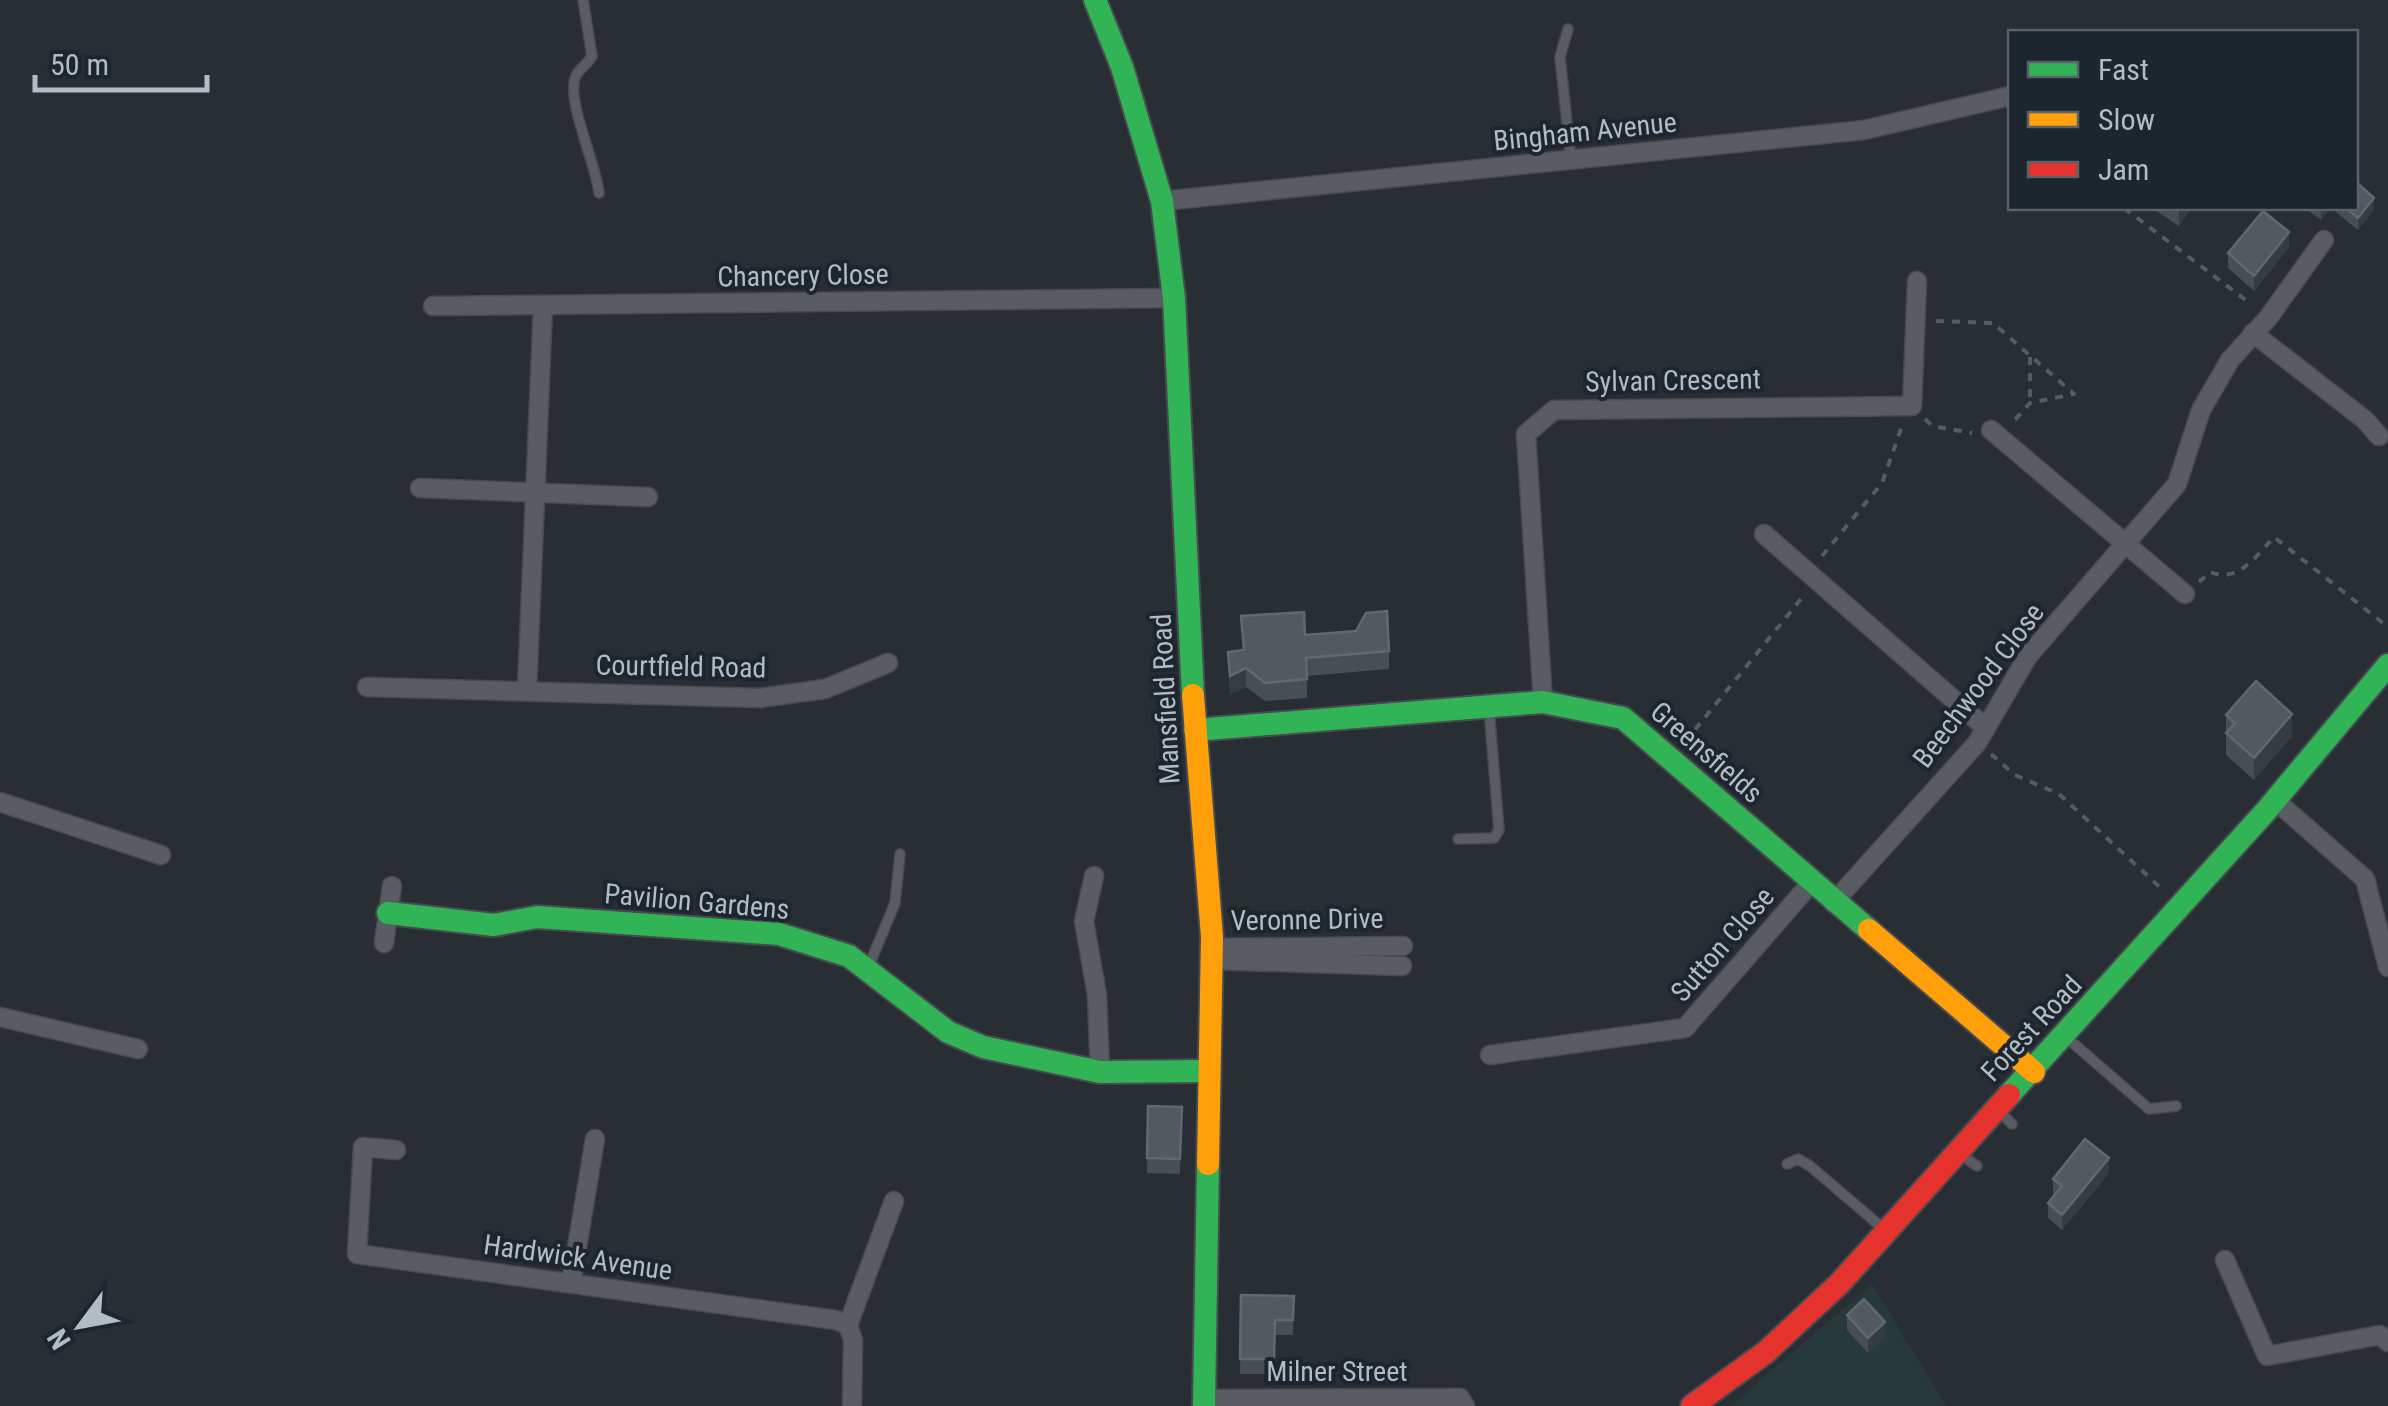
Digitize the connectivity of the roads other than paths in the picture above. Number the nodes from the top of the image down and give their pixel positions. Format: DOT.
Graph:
graph roads {
  1 [pos="583,0"];
  2 [pos="1095,0"];
  3 [pos="1568,30"];
  4 [pos="2008,96"];
  5 [pos="1571,160"];
  6 [pos="599,194"];
  7 [pos="1162,201"];
  8 [pos="2324,240"];
  9 [pos="1917,281"];
  10 [pos="1174,298"];
  11 [pos="543,305"];
  12 [pos="433,306"];
  13 [pos="2252,333"];
  14 [pos="1995,434"];
  15 [pos="2380,436"];
  16 [pos="420,488"];
  17 [pos="535,493"];
  18 [pos="648,497"];
  19 [pos="1764,534"];
  20 [pos="2126,545"];
  21 [pos="2185,594"];
  22 [pos="888,662"];
  23 [pos="2388,665"];
  24 [pos="368,688"];
  25 [pos="527,690"];
  26 [pos="1543,702"];
  27 [pos="1489,706"];
  28 [pos="1195,730"];
  29 [pos="1982,735"];
  30 [pos="2275,800"];
  31 [pos="0,802"];
  32 [pos="1458,839"];
  33 [pos="162,854"];
  34 [pos="900,854"];
  35 [pos="1094,876"];
  36 [pos="1811,883"];
  37 [pos="392,886"];
  38 [pos="1834,903"];
  39 [pos="388,914"];
  40 [pos="384,943"];
  41 [pos="1404,946"];
  42 [pos="1211,954"];
  43 [pos="1402,966"];
  44 [pos="2388,968"];
  45 [pos="866,970"];
  46 [pos="0,1017"];
  47 [pos="2066,1036"];
  48 [pos="138,1049"];
  49 [pos="1490,1054"];
  50 [pos="1208,1071"];
  51 [pos="1100,1072"];
  52 [pos="2034,1072"];
  53 [pos="2176,1106"];
  54 [pos="595,1139"];
  55 [pos="396,1150"];
  56 [pos="1787,1164"];
  57 [pos="894,1201"];
  58 [pos="1887,1231"];
  59 [pos="2225,1260"];
  60 [pos="570,1284"];
  61 [pos="848,1325"];
  62 [pos="2388,1342"];
  63 [pos="1204,1402"];
  64 [pos="852,1406"];
  65 [pos="1464,1406"];
  66 [pos="1692,1406"];
  1 -- 6 [label="lane"];
  2 -- 7 [label="street, Mansfield Road"];
  3 -- 5 [label="lane"];
  4 -- 5 [label="street, Bingham Avenue"];
  5 -- 7 [label="street, Bingham Avenue"];
  7 -- 10 [label="street, Mansfield Road"];
  8 -- 13 [label="street, Beechwood Close"];
  9 -- 26 [label="street, Sylvan Crescent"];
  10 -- 11 [label="street, Chancery Close"];
  10 -- 28 [label="street, Mansfield Road"];
  11 -- 12 [label="street, Chancery Close"];
  11 -- 17 [label="street"];
  13 -- 15 [label="street"];
  13 -- 20 [label="street, Beechwood Close"];
  14 -- 20 [label="street"];
  16 -- 17 [label="street"];
  17 -- 18 [label="street"];
  17 -- 25 [label="street"];
  19 -- 29 [label="street"];
  20 -- 21 [label="street"];
  20 -- 29 [label="street, Beechwood Close"];
  22 -- 25 [label="street, Courtfield Road"];
  23 -- 30 [label="street, Forest Road"];
  24 -- 25 [label="street, Courtfield Road"];
  26 -- 27 [label="street, Greensfields"];
  26 -- 36 [label="street, Greensfields"];
  27 -- 28 [label="street, Greensfields"];
  27 -- 32 [label="lane"];
  28 -- 42 [label="street, Mansfield Road"];
  29 -- 38 [label="street, Beechwood Close"];
  30 -- 44 [label="street"];
  30 -- 47 [label="street, Forest Road"];
  31 -- 33 [label="street"];
  34 -- 45 [label="lane"];
  35 -- 51 [label="street"];
  36 -- 38 [label="street, Greensfields"];
  36 -- 49 [label="street, Sutton Close"];
  37 -- 39 [label="street"];
  38 -- 52 [label="street, Greensfields"];
  39 -- 40 [label="street"];
  39 -- 45 [label="street, Pavilion Gardens"];
  41 -- 42 [label="street, Veronne Drive"];
  42 -- 43 [label="street"];
  42 -- 50 [label="street, Mansfield Road"];
  45 -- 51 [label="street, Pavilion Gardens"];
  46 -- 48 [label="street"];
  47 -- 52 [label="street, Forest Road"];
  47 -- 53 [label="lane"];
  50 -- 51 [label="street, Pavilion Gardens"];
  50 -- 63 [label="street, Mansfield Road"];
  52 -- 58 [label="street, Forest Road"];
  54 -- 60 [label="street"];
  55 -- 60 [label="street, Hardwick Avenue"];
  56 -- 58 [label="lane"];
  57 -- 61 [label="street"];
  58 -- 66 [label="street, Forest Road"];
  59 -- 62 [label="street"];
  60 -- 61 [label="street, Hardwick Avenue"];
  61 -- 64 [label="street"];
  63 -- 65 [label="street, Milner Street"];
}
